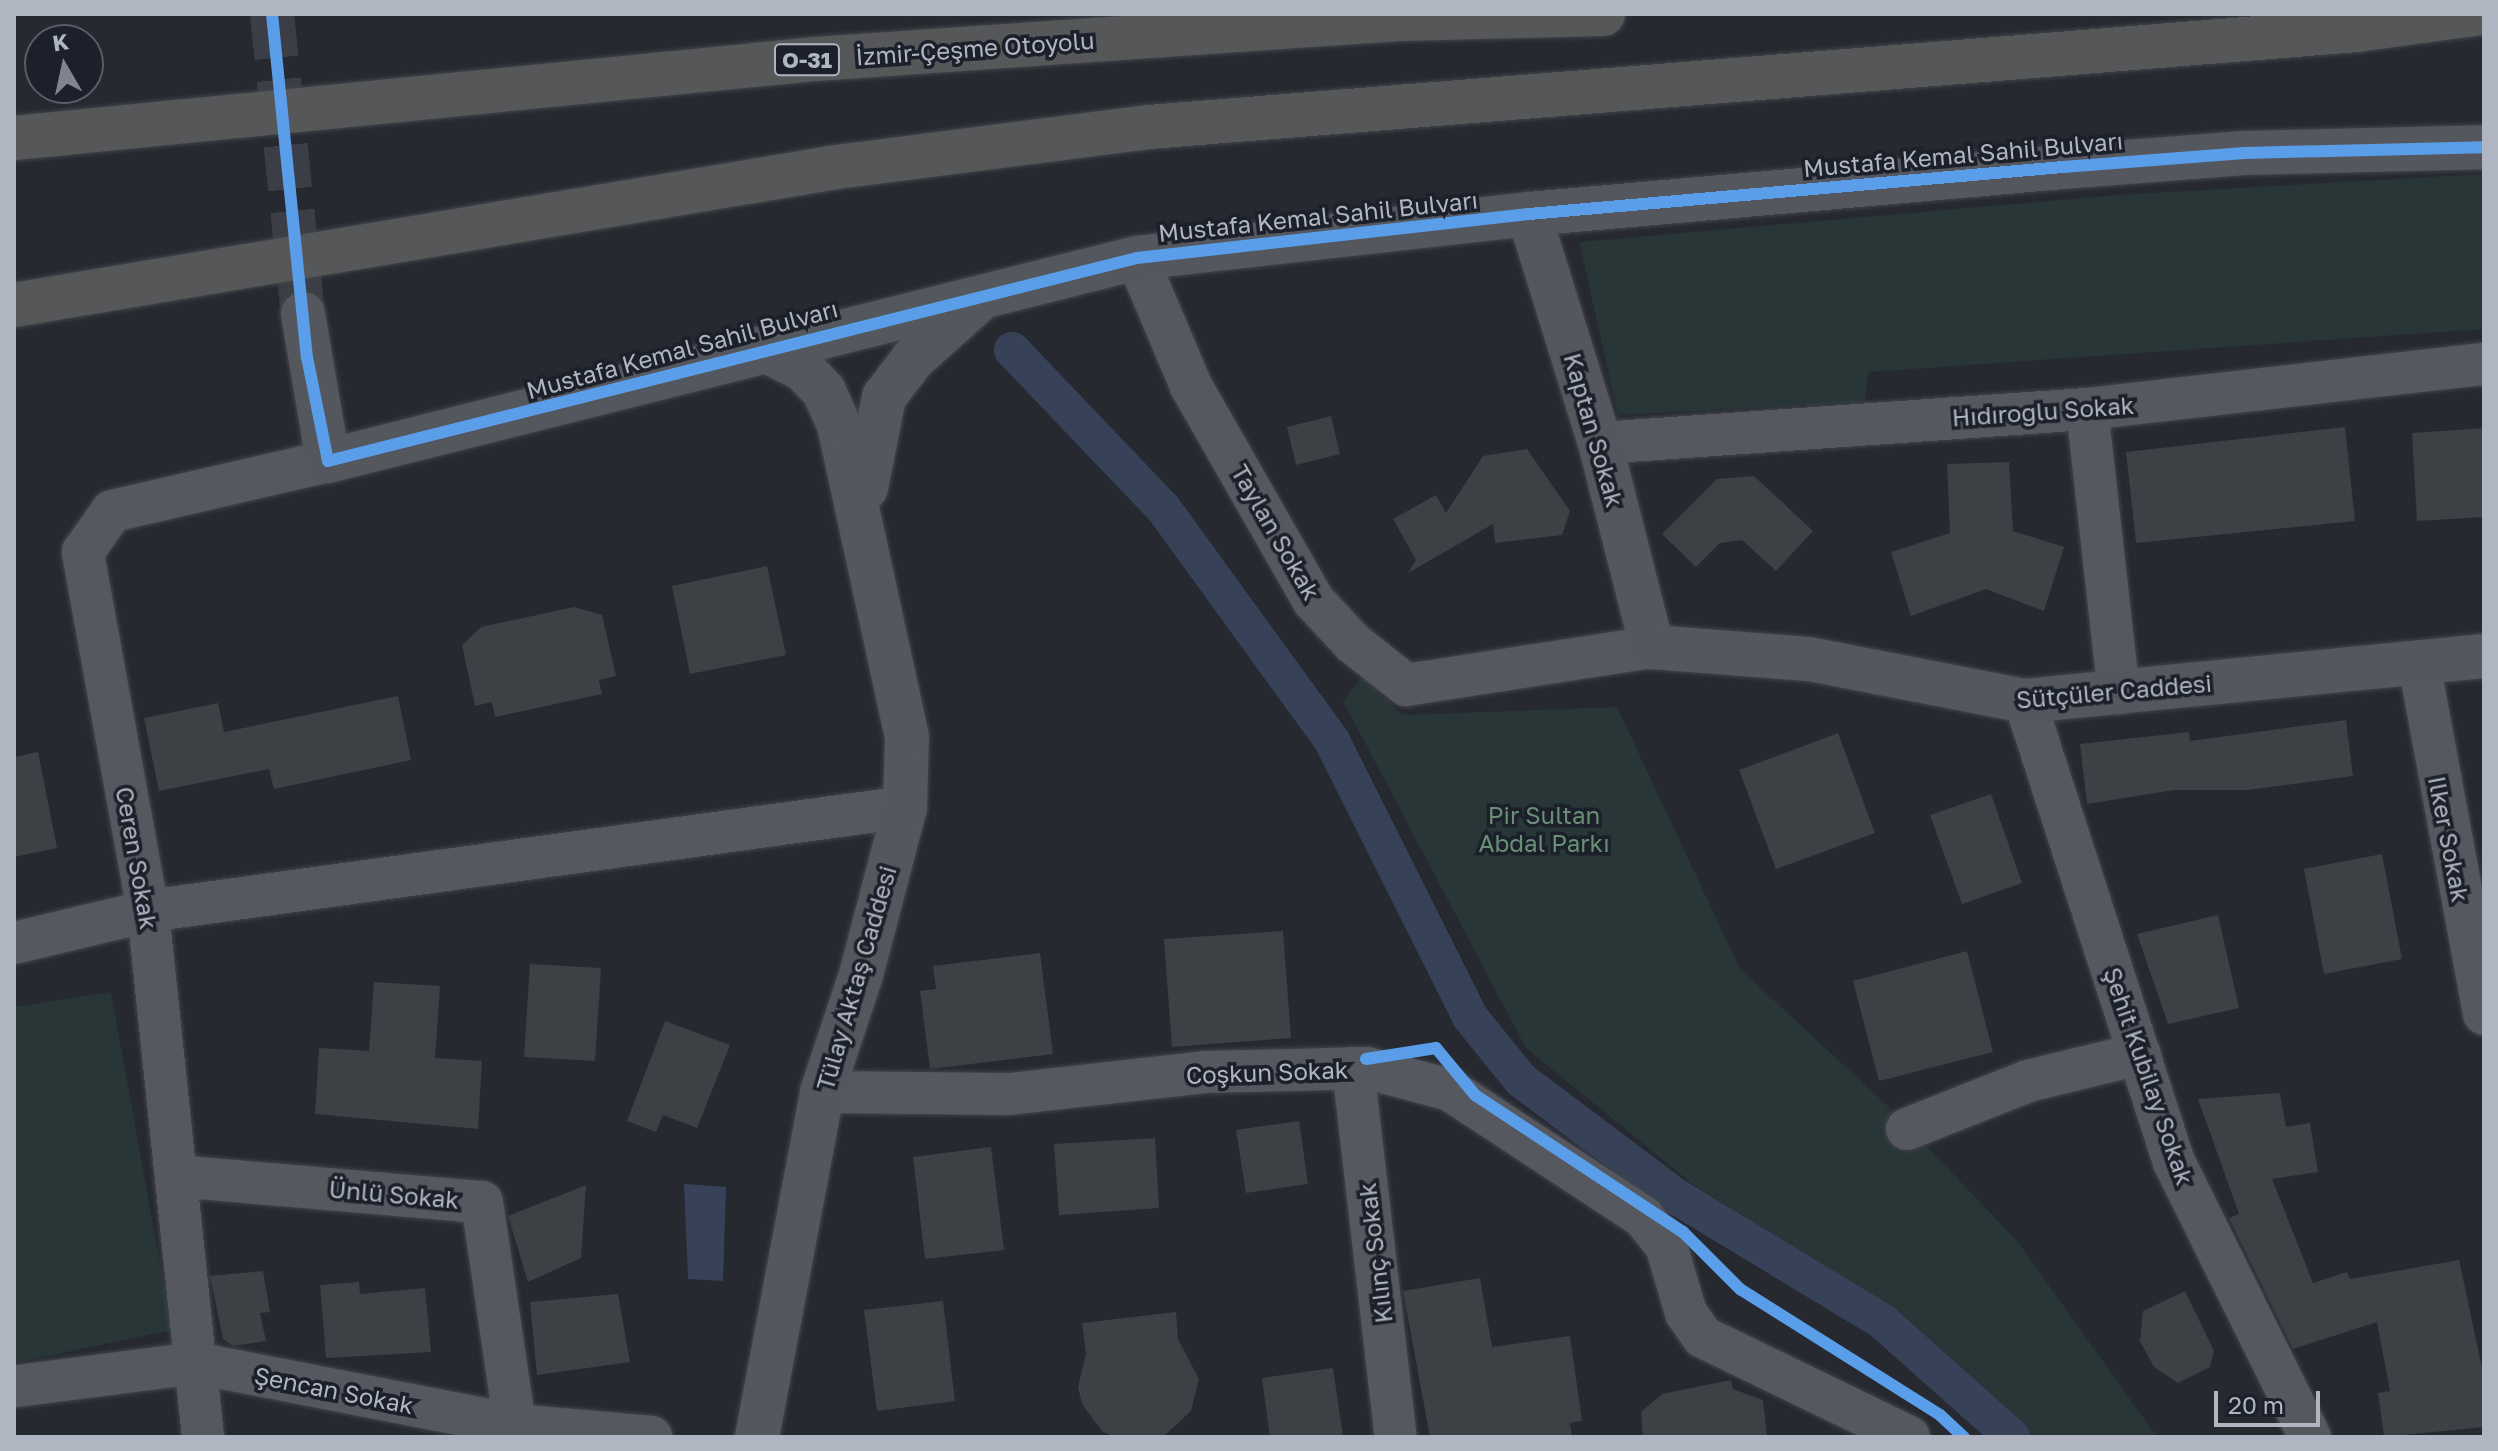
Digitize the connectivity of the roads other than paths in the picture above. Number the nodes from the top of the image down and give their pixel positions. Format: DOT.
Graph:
graph roads {
  1 [pos="1603,14"];
  2 [pos="2475,14"];
  3 [pos="14,138"];
  4 [pos="2484,147"];
  5 [pos="1529,214"];
  6 [pos="1137,258"];
  7 [pos="985,294"];
  8 [pos="14,305"];
  9 [pos="303,314"];
  10 [pos="865,323"];
  11 [pos="761,348"];
  12 [pos="2484,364"];
  13 [pos="884,397"];
  14 [pos="2087,409"];
  15 [pos="839,425"];
  16 [pos="1600,443"];
  17 [pos="328,461"];
  18 [pos="863,518"];
  19 [pos="1652,647"];
  20 [pos="2484,656"];
  21 [pos="2419,663"];
  22 [pos="2119,693"];
  23 [pos="2025,701"];
  24 [pos="905,807"];
  25 [pos="148,911"];
  26 [pos="14,943"];
  27 [pos="2484,1014"];
  28 [pos="2140,1054"];
  29 [pos="1353,1068"];
  30 [pos="822,1092"];
  31 [pos="1907,1129"];
  32 [pos="176,1176"];
  33 [pos="196,1363"];
  34 [pos="17,1386"];
  35 [pos="515,1425"];
  36 [pos="203,1437"];
  37 [pos="651,1437"];
  38 [pos="757,1437"];
  39 [pos="1396,1437"];
  40 [pos="1909,1437"];
  41 [pos="2310,1437"];
  1 -- 3 [label="highway, İzmir-Çeşme Otoyolu / O-31"];
  2 -- 8 [label="highway"];
  4 -- 5 [label="street, Mustafa Kemal Sahil Bulvarı"];
  5 -- 6 [label="street, Mustafa Kemal Sahil Bulvarı"];
  5 -- 16 [label="street, Kaptan Sokak"];
  6 -- 7 [label="street, Mustafa Kemal Sahil Bulvarı"];
  6 -- 19 [label="street, Taylan Sokak"];
  7 -- 10 [label="street, Mustafa Kemal Sahil Bulvarı"];
  7 -- 13 [label="street"];
  9 -- 17 [label="street"];
  10 -- 11 [label="street, Mustafa Kemal Sahil Bulvarı"];
  10 -- 13 [label="street"];
  10 -- 15 [label="street"];
  11 -- 15 [label="street"];
  11 -- 17 [label="street, Mustafa Kemal Sahil Bulvarı"];
  12 -- 14 [label="street, Hıdıroğlu Sokak"];
  13 -- 18 [label="street"];
  14 -- 16 [label="street, Hıdıroğlu Sokak"];
  14 -- 22 [label="street"];
  15 -- 18 [label="street, Tülay Aktaş Caddesi"];
  16 -- 19 [label="street, Kaptan Sokak"];
  17 -- 25 [label="street, Ceren Sokak"];
  18 -- 24 [label="street, Tülay Aktaş Caddesi"];
  19 -- 23 [label="street, Sütçüler Caddesi"];
  20 -- 21 [label="street, Sütçüler Caddesi"];
  21 -- 22 [label="street, Sütçüler Caddesi"];
  21 -- 27 [label="street, Ilker Sokak"];
  22 -- 23 [label="street, Sütçüler Caddesi"];
  23 -- 28 [label="street, Şehit Kubilay Sokak"];
  24 -- 25 [label="street"];
  24 -- 30 [label="street, Tülay Aktaş Caddesi"];
  25 -- 26 [label="street"];
  25 -- 32 [label="street, Ceren Sokak"];
  28 -- 31 [label="street"];
  28 -- 41 [label="street, Şehit Kubilay Sokak"];
  29 -- 30 [label="street, Coşkun Sokak"];
  29 -- 39 [label="street, Kılınç Sokak"];
  29 -- 40 [label="street, Coşkun Sokak"];
  30 -- 38 [label="street, Tülay Aktaş Caddesi"];
  32 -- 33 [label="street, Ceren Sokak"];
  32 -- 35 [label="street, Ünlü Sokak"];
  33 -- 34 [label="street, Şencan Sokak"];
  33 -- 35 [label="street, Şencan Sokak"];
  33 -- 36 [label="street, Ceren Sokak"];
  35 -- 37 [label="street, Şencan Sokak"];
}
